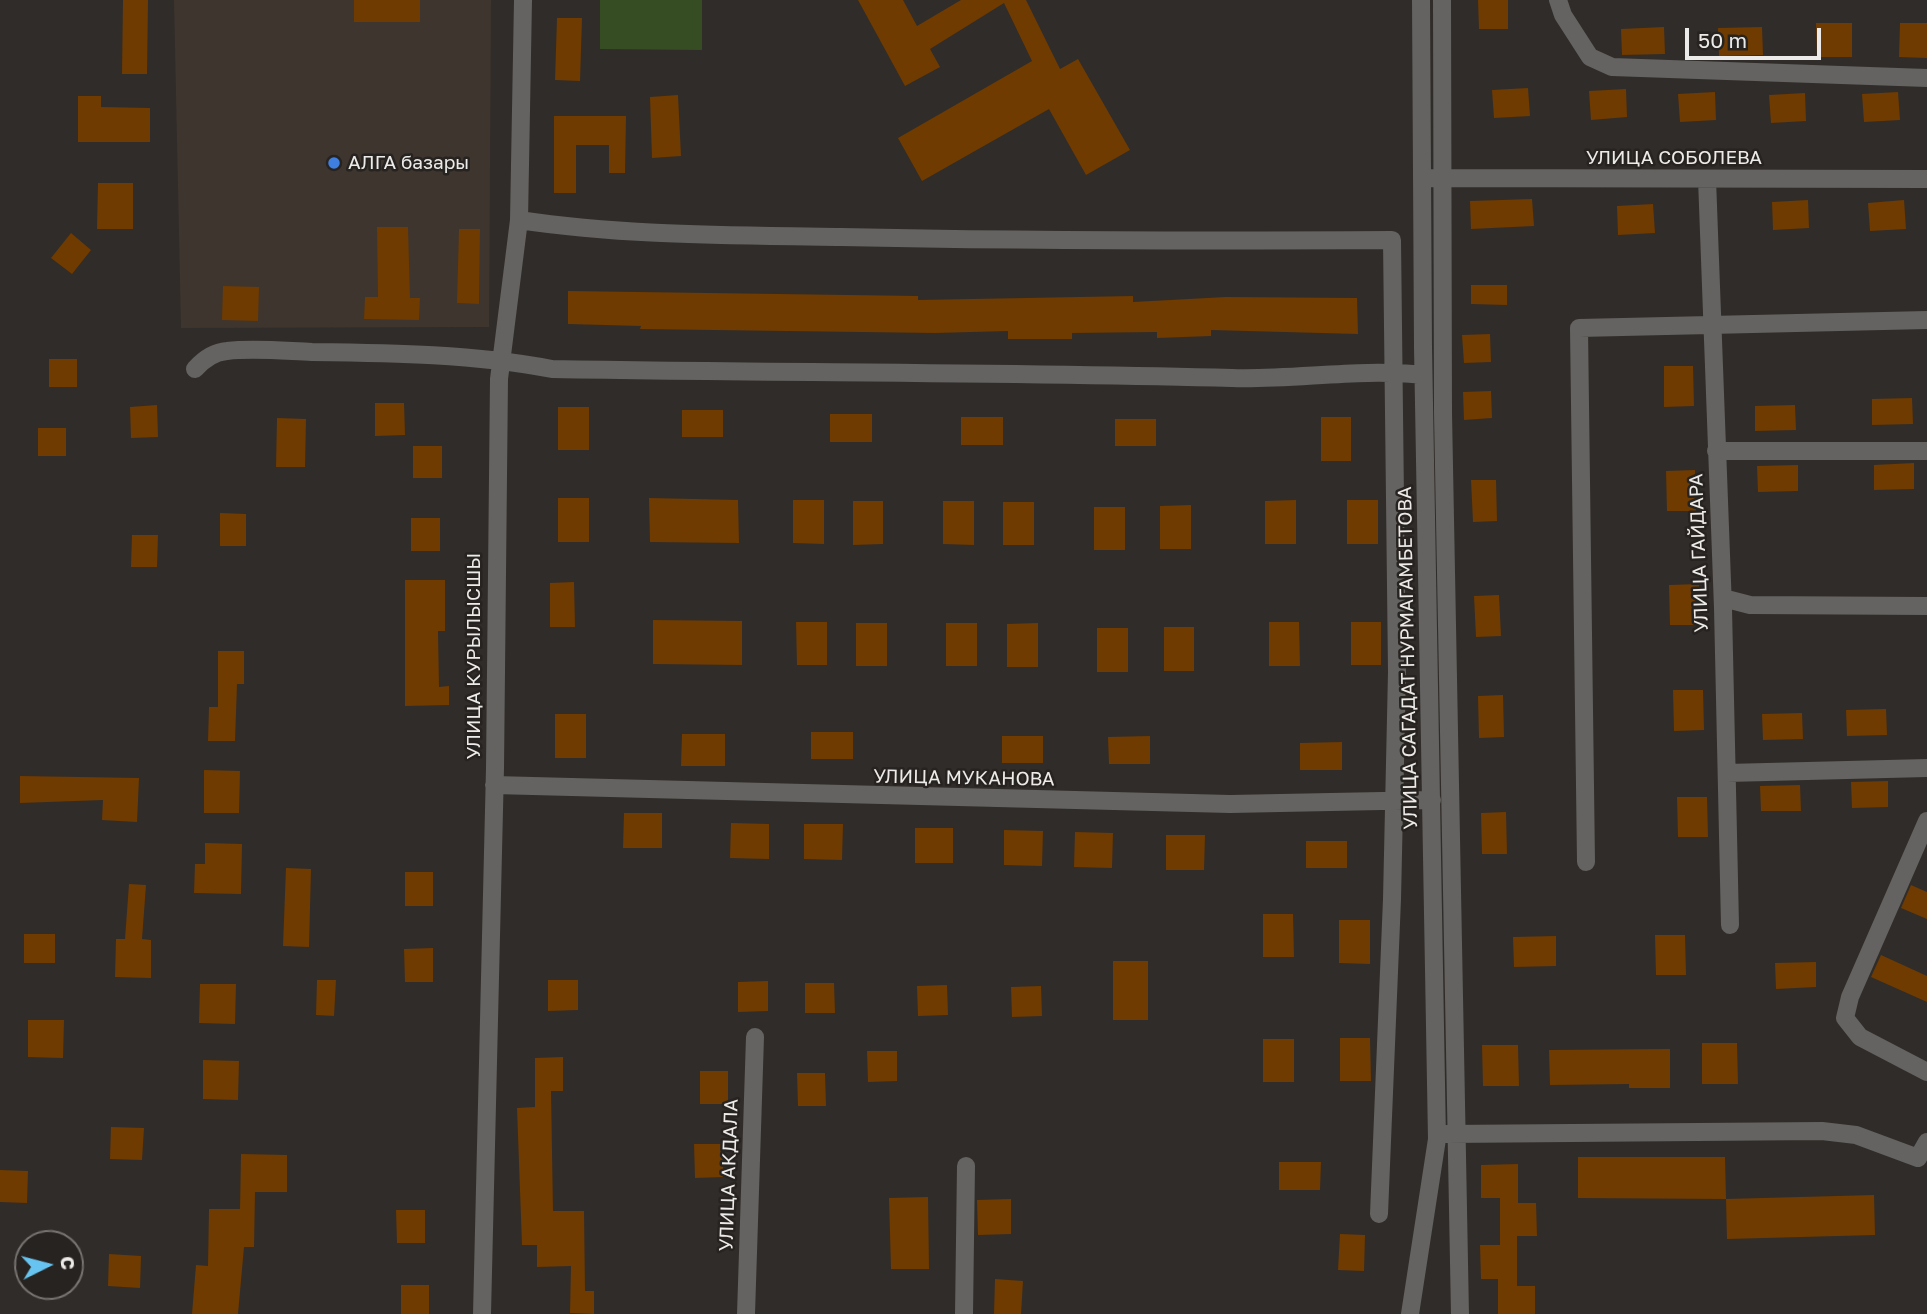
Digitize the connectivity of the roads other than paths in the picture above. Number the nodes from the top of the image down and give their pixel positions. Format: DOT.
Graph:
graph roads {
  1 [pos="523,0"];
  2 [pos="1421,0"];
  3 [pos="1442,0"];
  4 [pos="1558,0"];
  5 [pos="1927,78"];
  6 [pos="1442,177"];
  7 [pos="1422,178"];
  8 [pos="1707,179"];
  9 [pos="1927,179"];
  10 [pos="519,220"];
  11 [pos="1927,320"];
  12 [pos="1713,324"];
  13 [pos="502,360"];
  14 [pos="195,369"];
  15 [pos="1391,372"];
  16 [pos="1423,375"];
  17 [pos="1716,450"];
  18 [pos="1927,451"];
  19 [pos="1723,598"];
  20 [pos="1927,606"];
  21 [pos="1927,768"];
  22 [pos="1727,773"];
  23 [pos="494,785"];
  24 [pos="1432,800"];
  25 [pos="1394,801"];
  26 [pos="1927,821"];
  27 [pos="1586,862"];
  28 [pos="1730,925"];
  29 [pos="755,1037"];
  30 [pos="1927,1072"];
  31 [pos="1436,1134"];
  32 [pos="1458,1134"];
  33 [pos="1927,1142"];
  34 [pos="967,1166"];
  35 [pos="1378,1214"];
  36 [pos="482,1314"];
  37 [pos="746,1314"];
  38 [pos="964,1314"];
  39 [pos="1410,1314"];
  40 [pos="1460,1314"];
  1 -- 10 [label="street, УЛИЦА КУРЫЛЫСШЫ"];
  2 -- 7 [label="street, УЛИЦА САГАДАТ НУРМАГАМБЕТОВА"];
  3 -- 6 [label="street"];
  4 -- 5 [label="street"];
  6 -- 7 [label="street, УЛИЦА СОБОЛЕВА"];
  6 -- 8 [label="street, УЛИЦА СОБОЛЕВА"];
  6 -- 32 [label="street"];
  7 -- 16 [label="street, УЛИЦА САГАДАТ НУРМАГАМБЕТОВА"];
  8 -- 9 [label="street, УЛИЦА СОБОЛЕВА"];
  8 -- 12 [label="street, УЛИЦА ГАЙДАРА"];
  10 -- 13 [label="street, УЛИЦА КУРЫЛЫСШЫ"];
  10 -- 15 [label="street"];
  11 -- 12 [label="street"];
  12 -- 17 [label="street, УЛИЦА ГАЙДАРА"];
  12 -- 27 [label="street"];
  13 -- 14 [label="street"];
  13 -- 15 [label="street"];
  13 -- 23 [label="street, УЛИЦА КУРЫЛЫСШЫ"];
  15 -- 16 [label="street"];
  15 -- 25 [label="street"];
  16 -- 24 [label="street, УЛИЦА САГАДАТ НУРМАГАМБЕТОВА"];
  17 -- 18 [label="street"];
  17 -- 19 [label="street, УЛИЦА ГАЙДАРА"];
  19 -- 20 [label="street"];
  19 -- 22 [label="street, УЛИЦА ГАЙДАРА"];
  21 -- 22 [label="street"];
  22 -- 28 [label="street, УЛИЦА ГАЙДАРА"];
  23 -- 25 [label="street, УЛИЦА МУКАНОВА"];
  23 -- 36 [label="street, УЛИЦА КУРЫЛЫСШЫ"];
  24 -- 25 [label="street, УЛИЦА МУКАНОВА"];
  24 -- 31 [label="street, УЛИЦА САГАДАТ НУРМАГАМБЕТОВА"];
  25 -- 35 [label="street"];
  26 -- 30 [label="street"];
  29 -- 37 [label="street, УЛИЦА АКДАЛА"];
  31 -- 32 [label="street"];
  31 -- 39 [label="street, УЛИЦА САГАДАТ НУРМАГАМБЕТОВА"];
  32 -- 33 [label="street"];
  32 -- 40 [label="street"];
  34 -- 38 [label="street"];
}
